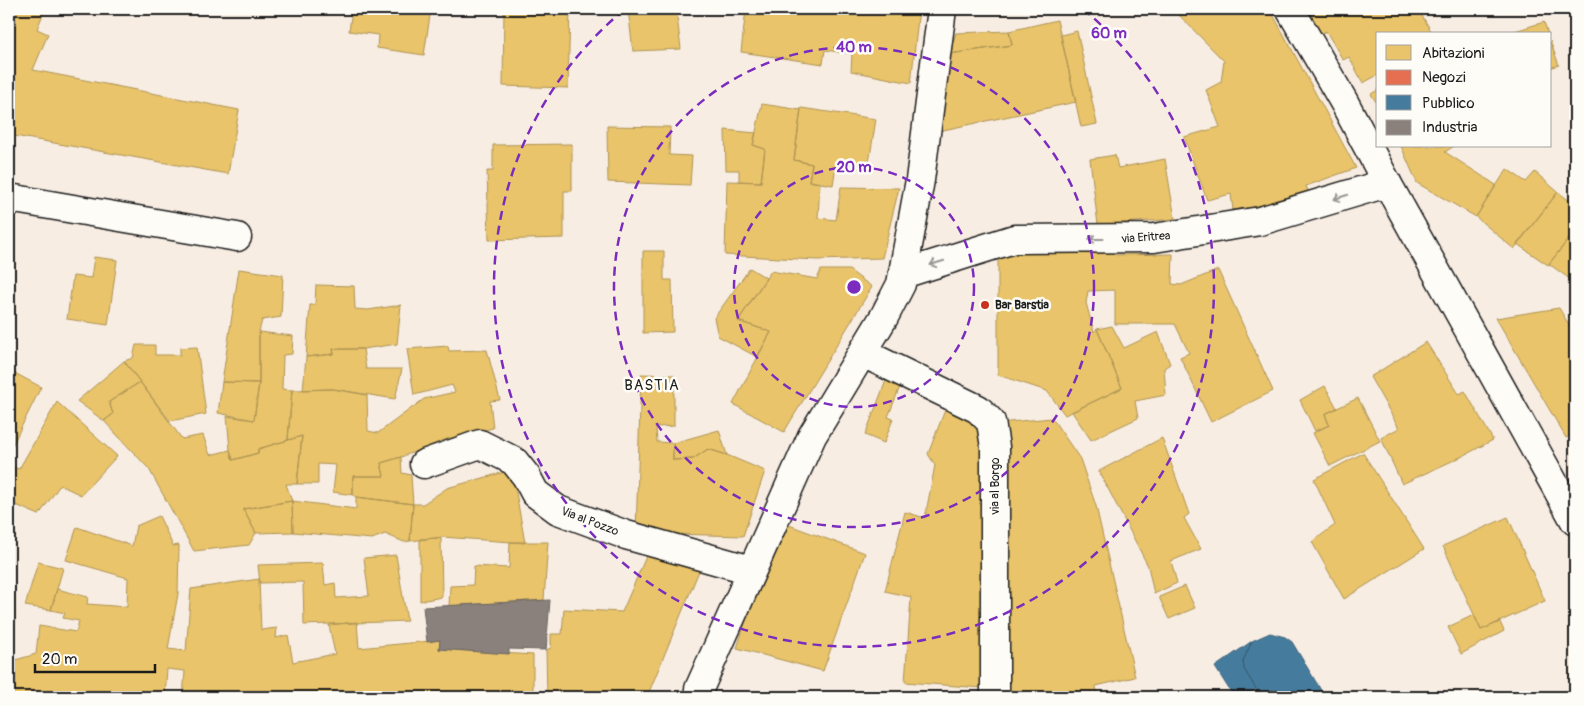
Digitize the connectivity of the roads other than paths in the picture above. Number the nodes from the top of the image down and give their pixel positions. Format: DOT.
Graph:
graph roads {
  1 [pos="942,9"];
  2 [pos="1290,9"];
  3 [pos="1388,183"];
  4 [pos="9,198"];
  5 [pos="237,237"];
  6 [pos="903,274"];
  7 [pos="863,353"];
  8 [pos="424,464"];
  9 [pos="1575,521"];
  10 [pos="751,570"];
  11 [pos="697,694"];
  12 [pos="996,697"];
  1 -- 6 [label="street"];
  2 -- 3 [label="street"];
  3 -- 6 [label="street, via Eritrea, one-way"];
  3 -- 9 [label="street"];
  4 -- 5 [label="street"];
  6 -- 7 [label="street"];
  7 -- 10 [label="street"];
  7 -- 12 [label="street, via al Borgo"];
  8 -- 10 [label="street, Via al Pozzo"];
  10 -- 11 [label="street"];
}
